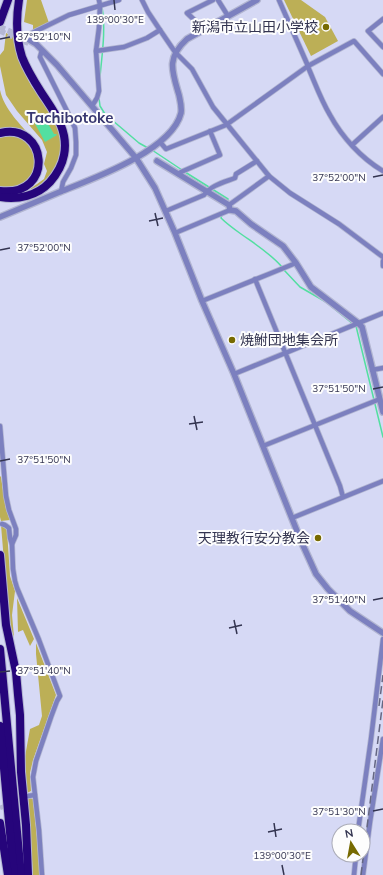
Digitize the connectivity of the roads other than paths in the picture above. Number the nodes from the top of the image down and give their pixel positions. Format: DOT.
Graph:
graph roads {
  1 [pos="8,0"];
  2 [pos="18,0"];
  3 [pos="24,0"];
  4 [pos="119,0"];
  5 [pos="142,0"];
  6 [pos="213,0"];
  7 [pos="218,0"];
  8 [pos="257,0"];
  9 [pos="279,0"];
  10 [pos="100,3"];
  11 [pos="228,16"];
  12 [pos="383,19"];
  13 [pos="0,22"];
  14 [pos="204,29"];
  15 [pos="160,30"];
  16 [pos="28,40"];
  17 [pos="19,46"];
  18 [pos="383,48"];
  19 [pos="42,50"];
  20 [pos="96,51"];
  21 [pos="175,52"];
  22 [pos="308,66"];
  23 [pos="383,74"];
  24 [pos="92,106"];
  25 [pos="383,117"];
  26 [pos="226,125"];
  27 [pos="210,131"];
  28 [pos="0,133"];
  29 [pos="160,142"];
  30 [pos="352,145"];
  31 [pos="136,158"];
  32 [pos="157,161"];
  33 [pos="257,161"];
  34 [pos="383,170"];
  35 [pos="178,174"];
  36 [pos="269,176"];
  37 [pos="0,191"];
  38 [pos="207,191"];
  39 [pos="61,192"];
  40 [pos="0,197"];
  41 [pos="229,208"];
  42 [pos="166,211"];
  43 [pos="0,217"];
  44 [pos="176,233"];
  45 [pos="383,257"];
  46 [pos="383,261"];
  47 [pos="296,263"];
  48 [pos="383,266"];
  49 [pos="255,279"];
  50 [pos="202,301"];
  51 [pos="383,313"];
  52 [pos="358,323"];
  53 [pos="285,352"];
  54 [pos="383,368"];
  55 [pos="372,370"];
  56 [pos="234,374"];
  57 [pos="380,399"];
  58 [pos="383,409"];
  59 [pos="315,425"];
  60 [pos="0,426"];
  61 [pos="263,446"];
  62 [pos="2,468"];
  63 [pos="383,481"];
  64 [pos="344,497"];
  65 [pos="292,518"];
  66 [pos="2,524"];
  67 [pos="12,544"];
  68 [pos="0,555"];
  69 [pos="383,633"];
  70 [pos="383,639"];
  71 [pos="0,649"];
  72 [pos="0,726"];
  73 [pos="383,739"];
  74 [pos="34,795"];
  75 [pos="28,796"];
  76 [pos="0,823"];
  77 [pos="359,823"];
  78 [pos="355,863"];
  79 [pos="8,875"];
  80 [pos="14,875"];
  81 [pos="21,875"];
  82 [pos="28,875"];
  83 [pos="42,875"];
  84 [pos="354,875"];
  85 [pos="363,875"];
  1 -- 13 [label="highway"];
  2 -- 17 [label="highway"];
  3 -- 17 [label="highway"];
  4 -- 10 [label="street"];
  5 -- 15 [label="street"];
  6 -- 14 [label="street"];
  7 -- 11 [label="street"];
  8 -- 11 [label="street"];
  9 -- 22 [label="street"];
  10 -- 16 [label="street"];
  10 -- 20 [label="street"];
  11 -- 14 [label="street"];
  12 -- 18 [label="street"];
  14 -- 21 [label="street"];
  15 -- 20 [label="street"];
  15 -- 21 [label="street"];
  16 -- 19 [label="street"];
  17 -- 40 [label="highway"];
  19 -- 24 [label="street"];
  19 -- 39 [label="street"];
  20 -- 24 [label="street"];
  21 -- 26 [label="street"];
  21 -- 29 [label="street"];
  22 -- 23 [label="street"];
  22 -- 26 [label="street"];
  22 -- 30 [label="street"];
  24 -- 31 [label="street"];
  25 -- 30 [label="street"];
  26 -- 27 [label="street"];
  26 -- 33 [label="street"];
  27 -- 29 [label="street"];
  27 -- 35 [label="street"];
  28 -- 37 [label="highway"];
  29 -- 31 [label="street"];
  30 -- 34 [label="street"];
  31 -- 39 [label="street"];
  31 -- 42 [label="street"];
  32 -- 35 [label="street"];
  33 -- 36 [label="street"];
  33 -- 38 [label="street"];
  35 -- 38 [label="street"];
  36 -- 41 [label="street"];
  36 -- 45 [label="street"];
  38 -- 41 [label="street"];
  38 -- 42 [label="street"];
  39 -- 43 [label="street"];
  41 -- 44 [label="street"];
  41 -- 47 [label="street"];
  42 -- 44 [label="street"];
  44 -- 50 [label="street"];
  46 -- 48 [label="street"];
  47 -- 49 [label="street"];
  47 -- 52 [label="street"];
  49 -- 50 [label="street"];
  49 -- 53 [label="street"];
  50 -- 56 [label="street"];
  51 -- 52 [label="street"];
  52 -- 53 [label="street"];
  52 -- 55 [label="street"];
  53 -- 56 [label="street"];
  53 -- 59 [label="street"];
  54 -- 55 [label="street"];
  55 -- 57 [label="street"];
  56 -- 61 [label="street"];
  57 -- 58 [label="street"];
  57 -- 59 [label="street"];
  59 -- 61 [label="street"];
  59 -- 64 [label="street"];
  60 -- 62 [label="street"];
  61 -- 65 [label="street"];
  62 -- 67 [label="street"];
  63 -- 64 [label="street"];
  64 -- 65 [label="street"];
  65 -- 69 [label="street"];
  66 -- 67 [label="street"];
  67 -- 74 [label="street"];
  68 -- 82 [label="highway"];
  70 -- 77 [label="street"];
  71 -- 81 [label="highway"];
  72 -- 80 [label="highway"];
  73 -- 85 [label="street"];
  74 -- 75 [label="street"];
  74 -- 83 [label="street"];
  76 -- 79 [label="highway"];
  78 -- 84 [label="street"];
}
